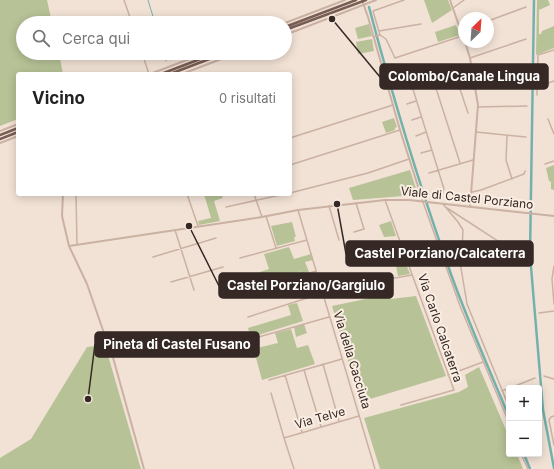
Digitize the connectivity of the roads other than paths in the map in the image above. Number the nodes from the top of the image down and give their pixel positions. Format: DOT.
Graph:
graph roads {
  1 [pos="124,0"];
  2 [pos="345,0"];
  3 [pos="356,0"];
  4 [pos="376,0"];
  5 [pos="404,0"];
  6 [pos="450,0"];
  7 [pos="464,0"];
  8 [pos="364,2"];
  9 [pos="526,7"];
  10 [pos="453,8"];
  11 [pos="130,16"];
  12 [pos="494,19"];
  13 [pos="292,20"];
  14 [pos="313,20"];
  15 [pos="318,23"];
  16 [pos="292,24"];
  17 [pos="421,24"];
  18 [pos="458,24"];
  19 [pos="292,28"];
  20 [pos="378,31"];
  21 [pos="292,32"];
  22 [pos="379,35"];
  23 [pos="374,37"];
  24 [pos="458,37"];
  25 [pos="526,40"];
  26 [pos="466,48"];
  27 [pos="554,50"];
  28 [pos="470,58"];
  29 [pos="145,60"];
  30 [pos="187,60"];
  31 [pos="198,60"];
  32 [pos="207,60"];
  33 [pos="219,60"];
  34 [pos="472,65"];
  35 [pos="454,71"];
  36 [pos="149,72"];
  37 [pos="155,72"];
  38 [pos="166,72"];
  39 [pos="175,72"];
  40 [pos="187,72"];
  41 [pos="527,75"];
  42 [pos="434,79"];
  43 [pos="554,81"];
  44 [pos="475,83"];
  45 [pos="412,86"];
  46 [pos="537,87"];
  47 [pos="402,88"];
  48 [pos="537,95"];
  49 [pos="417,101"];
  50 [pos="407,104"];
  51 [pos="393,105"];
  52 [pos="527,106"];
  53 [pos="478,108"];
  54 [pos="468,113"];
  55 [pos="422,117"];
  56 [pos="548,118"];
  57 [pos="412,120"];
  58 [pos="16,125"];
  59 [pos="16,129"];
  60 [pos="400,130"];
  61 [pos="0,131"];
  62 [pos="427,132"];
  63 [pos="476,132"];
  64 [pos="16,133"];
  65 [pos="554,134"];
  66 [pos="0,135"];
  67 [pos="507,135"];
  68 [pos="8,136"];
  69 [pos="416,136"];
  70 [pos="16,137"];
  71 [pos="292,137"];
  72 [pos="526,137"];
  73 [pos="0,139"];
  74 [pos="6,140"];
  75 [pos="0,143"];
  76 [pos="432,150"];
  77 [pos="422,153"];
  78 [pos="409,159"];
  79 [pos="473,160"];
  80 [pos="554,161"];
  81 [pos="460,163"];
  82 [pos="292,164"];
  83 [pos="545,164"];
  84 [pos="438,170"];
  85 [pos="525,171"];
  86 [pos="429,173"];
  87 [pos="512,179"];
  88 [pos="292,192"];
  89 [pos="472,192"];
  90 [pos="436,194"];
  91 [pos="63,196"];
  92 [pos="76,196"];
  93 [pos="188,196"];
  94 [pos="255,196"];
  95 [pos="277,196"];
  96 [pos="385,200"];
  97 [pos="256,201"];
  98 [pos="424,202"];
  99 [pos="356,203"];
  100 [pos="443,204"];
  101 [pos="329,206"];
  102 [pos="226,207"];
  103 [pos="470,207"];
  104 [pos="447,208"];
  105 [pos="298,210"];
  106 [pos="266,216"];
  107 [pos="554,216"];
  108 [pos="262,217"];
  109 [pos="198,226"];
  110 [pos="175,230"];
  111 [pos="354,232"];
  112 [pos="216,238"];
  113 [pos="307,240"];
  114 [pos="340,240"];
  115 [pos="78,245"];
  116 [pos="69,246"];
  117 [pos="181,248"];
  118 [pos="276,248"];
  119 [pos="153,256"];
  120 [pos="240,258"];
  121 [pos="524,258"];
  122 [pos="554,266"];
  123 [pos="223,267"];
  124 [pos="316,271"];
  125 [pos="412,275"];
  126 [pos="190,277"];
  127 [pos="553,280"];
  128 [pos="172,282"];
  129 [pos="194,290"];
  130 [pos="328,290"];
  131 [pos="252,292"];
  132 [pos="323,293"];
  133 [pos="554,304"];
  134 [pos="554,311"];
  135 [pos="539,313"];
  136 [pos="330,316"];
  137 [pos="248,317"];
  138 [pos="255,338"];
  139 [pos="343,358"];
  140 [pos="483,362"];
  141 [pos="323,364"];
  142 [pos="304,370"];
  143 [pos="285,375"];
  144 [pos="448,375"];
  145 [pos="544,376"];
  146 [pos="535,378"];
  147 [pos="554,379"];
  148 [pos="269,380"];
  149 [pos="517,385"];
  150 [pos="506,389"];
  151 [pos="502,391"];
  152 [pos="271,393"];
  153 [pos="506,400"];
  154 [pos="400,405"];
  155 [pos="359,416"];
  156 [pos="554,416"];
  157 [pos="340,421"];
  158 [pos="508,421"];
  159 [pos="320,427"];
  160 [pos="302,432"];
  161 [pos="284,438"];
  162 [pos="554,445"];
  163 [pos="523,457"];
  164 [pos="144,469"];
  165 [pos="294,469"];
  166 [pos="375,469"];
  167 [pos="528,469"];
  1 -- 11 [label="street"];
  2 -- 13 [label="street"];
  3 -- 16 [label="main road"];
  4 -- 8 [label="street"];
  5 -- 20 [label="street"];
  6 -- 10 [label="street"];
  7 -- 10 [label="street"];
  8 -- 14 [label="main road"];
  8 -- 15 [label="street"];
  8 -- 23 [label="street"];
  9 -- 12 [label="street"];
  10 -- 18 [label="street"];
  14 -- 15 [label="main road"];
  14 -- 19 [label="main road"];
  15 -- 21 [label="street"];
  17 -- 20 [label="street"];
  20 -- 22 [label="street"];
  22 -- 23 [label="street"];
  22 -- 24 [label="street"];
  23 -- 51 [label="street"];
  25 -- 28 [label="street"];
  26 -- 28 [label="street"];
  27 -- 46 [label="street"];
  28 -- 34 [label="street"];
  29 -- 36 [label="street"];
  30 -- 37 [label="street"];
  31 -- 38 [label="main road"];
  32 -- 39 [label="main road"];
  33 -- 40 [label="street"];
  34 -- 35 [label="street"];
  34 -- 44 [label="street"];
  35 -- 42 [label="street"];
  35 -- 54 [label="street"];
  41 -- 44 [label="street"];
  42 -- 45 [label="street"];
  42 -- 81 [label="street"];
  43 -- 46 [label="street"];
  44 -- 53 [label="street"];
  45 -- 47 [label="street"];
  45 -- 49 [label="street"];
  46 -- 48 [label="street"];
  49 -- 50 [label="street"];
  49 -- 55 [label="street"];
  51 -- 60 [label="street"];
  51 -- 71 [label="street"];
  52 -- 53 [label="street"];
  53 -- 63 [label="street"];
  55 -- 57 [label="street"];
  55 -- 62 [label="street"];
  56 -- 65 [label="street"];
  58 -- 61 [label="street"];
  59 -- 66 [label="main road"];
  60 -- 78 [label="street"];
  60 -- 82 [label="street"];
  62 -- 69 [label="street"];
  62 -- 76 [label="street"];
  63 -- 67 [label="street"];
  63 -- 79 [label="street"];
  64 -- 68 [label="main road"];
  67 -- 72 [label="street"];
  67 -- 87 [label="street"];
  68 -- 73 [label="main road"];
  68 -- 74 [label="street"];
  70 -- 74 [label="street"];
  74 -- 75 [label="street"];
  76 -- 77 [label="street"];
  76 -- 84 [label="street"];
  78 -- 88 [label="street"];
  78 -- 98 [label="street"];
  79 -- 81 [label="street"];
  79 -- 89 [label="street"];
  80 -- 83 [label="street"];
  81 -- 84 [label="street"];
  84 -- 86 [label="street"];
  84 -- 90 [label="street"];
  85 -- 87 [label="street"];
  87 -- 89 [label="street"];
  89 -- 103 [label="street"];
  91 -- 116 [label="street"];
  92 -- 115 [label="street"];
  93 -- 109 [label="street"];
  94 -- 97 [label="street"];
  95 -- 97 [label="street"];
  96 -- 98 [label="street, Viale di Castel Porziano"];
  96 -- 99 [label="street, Viale di Castel Porziano"];
  96 -- 125 [label="street, Via Carlo Calcaterra"];
  97 -- 102 [label="street"];
  97 -- 108 [label="street"];
  98 -- 100 [label="street, Viale di Castel Porziano"];
  98 -- 140 [label="street"];
  99 -- 101 [label="street, Viale di Castel Porziano"];
  99 -- 111 [label="street"];
  100 -- 103 [label="street, Viale di Castel Porziano"];
  100 -- 104 [label="street"];
  101 -- 105 [label="street, Viale di Castel Porziano"];
  101 -- 114 [label="street"];
  103 -- 107 [label="street, Viale di Castel Porziano"];
  104 -- 121 [label="street"];
  104 -- 151 [label="street"];
  105 -- 106 [label="street, Viale di Castel Porziano"];
  105 -- 113 [label="street, Via della Cacciuta"];
  106 -- 108 [label="street, Viale di Castel Porziano"];
  106 -- 118 [label="street"];
  108 -- 109 [label="street, Viale di Castel Porziano"];
  109 -- 110 [label="street, Viale di Castel Porziano"];
  110 -- 115 [label="street, Viale di Castel Porziano"];
  110 -- 117 [label="street"];
  112 -- 117 [label="street"];
  113 -- 118 [label="street"];
  113 -- 124 [label="street, Via della Cacciuta"];
  115 -- 116 [label="street, Viale di Castel Porziano"];
  116 -- 164 [label="street"];
  117 -- 119 [label="street"];
  117 -- 126 [label="street"];
  118 -- 120 [label="street"];
  122 -- 127 [label="street"];
  123 -- 126 [label="street"];
  124 -- 131 [label="street"];
  124 -- 132 [label="street, Via della Cacciuta"];
  125 -- 130 [label="street"];
  125 -- 144 [label="street, Via Carlo Calcaterra"];
  126 -- 128 [label="street"];
  126 -- 129 [label="street"];
  127 -- 133 [label="street"];
  132 -- 136 [label="street, Via della Cacciuta"];
  132 -- 137 [label="street"];
  134 -- 135 [label="street"];
  136 -- 138 [label="street"];
  136 -- 139 [label="street, Via della Cacciuta"];
  139 -- 141 [label="street"];
  139 -- 155 [label="street, Via della Cacciuta"];
  140 -- 144 [label="street"];
  140 -- 158 [label="street"];
  141 -- 142 [label="street"];
  141 -- 157 [label="street"];
  142 -- 143 [label="street"];
  142 -- 159 [label="street"];
  143 -- 148 [label="street"];
  143 -- 160 [label="street"];
  144 -- 154 [label="street, Via Carlo Calcaterra"];
  145 -- 147 [label="street"];
  146 -- 149 [label="street"];
  150 -- 151 [label="street"];
  151 -- 153 [label="street"];
  152 -- 161 [label="street, Via Telve"];
  155 -- 157 [label="street, Via Telve"];
  155 -- 166 [label="street, Via della Cacciuta"];
  156 -- 162 [label="street"];
  157 -- 159 [label="street, Via Telve"];
  159 -- 160 [label="street, Via Telve"];
  160 -- 161 [label="street, Via Telve"];
  161 -- 165 [label="street"];
  163 -- 167 [label="street"];
}
